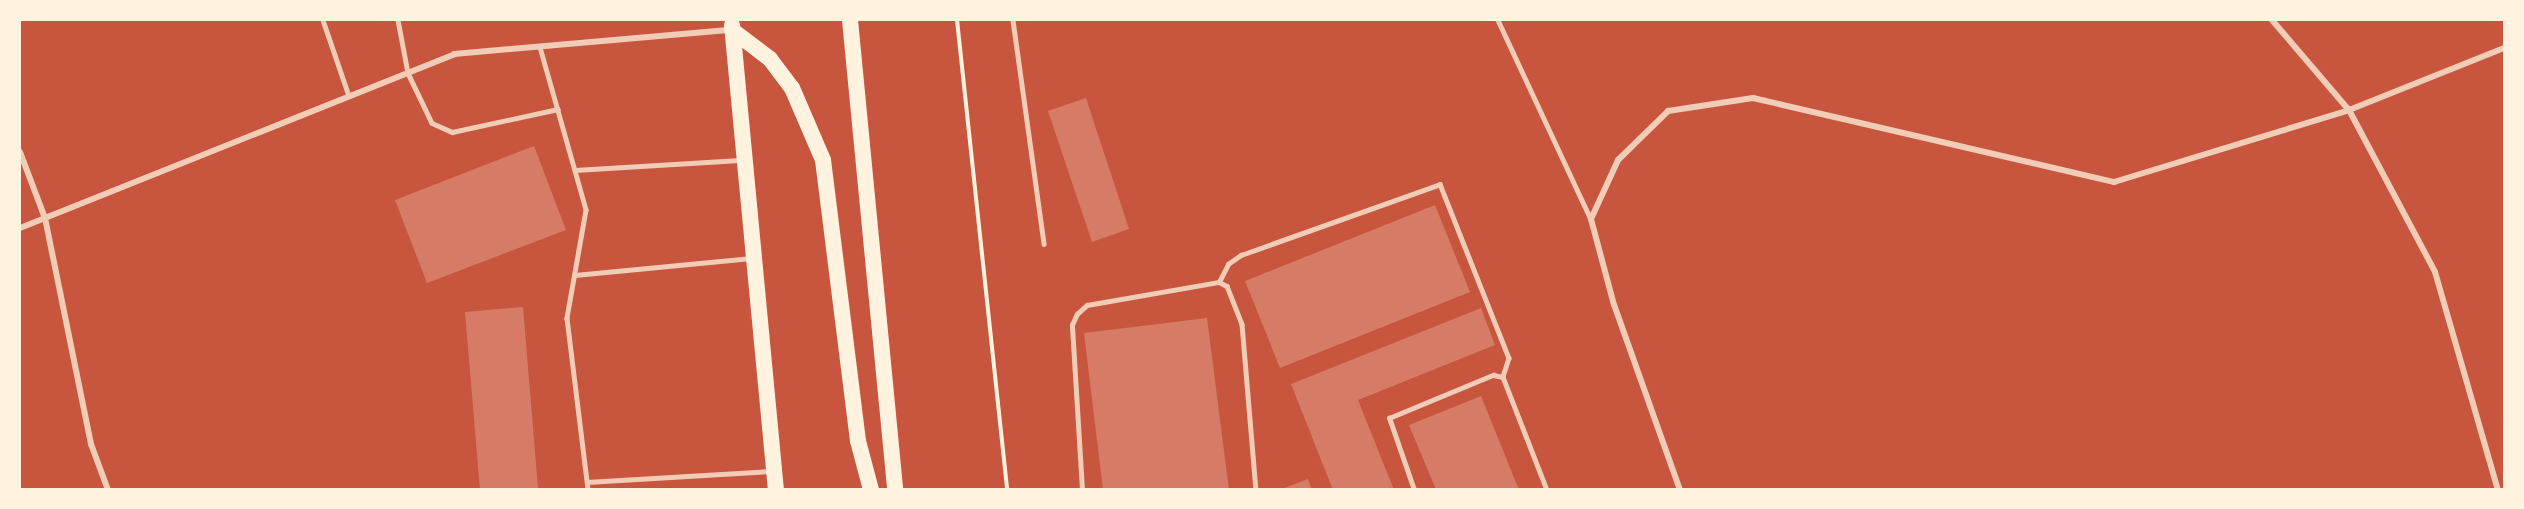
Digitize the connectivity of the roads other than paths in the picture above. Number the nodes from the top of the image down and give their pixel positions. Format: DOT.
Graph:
graph roads {
  1 [pos="323,20"];
  2 [pos="398,20"];
  3 [pos="850,20"];
  4 [pos="1013,20"];
  5 [pos="1498,20"];
  6 [pos="2272,20"];
  7 [pos="732,25"];
  8 [pos="540,46"];
  9 [pos="2505,48"];
  10 [pos="408,73"];
  11 [pos="348,96"];
  12 [pos="558,109"];
  13 [pos="2349,110"];
  14 [pos="20,152"];
  15 [pos="746,160"];
  16 [pos="575,170"];
  17 [pos="45,218"];
  18 [pos="1591,219"];
  19 [pos="20,228"];
  20 [pos="1044,244"];
  21 [pos="756,258"];
  22 [pos="575,275"];
  23 [pos="1219,282"];
  24 [pos="1503,377"];
  25 [pos="775,471"];
  26 [pos="587,482"];
  27 [pos="108,489"];
  28 [pos="588,489"];
  29 [pos="776,489"];
  30 [pos="871,489"];
  31 [pos="895,489"];
  32 [pos="1082,489"];
  33 [pos="1256,489"];
  34 [pos="1414,489"];
  35 [pos="1547,489"];
  36 [pos="1680,489"];
  37 [pos="2498,489"];
  1 -- 11 [label="lane"];
  2 -- 10 [label="lane"];
  3 -- 31 [label="highway"];
  4 -- 20 [label="lane"];
  5 -- 18 [label="lane"];
  6 -- 13 [label="street"];
  7 -- 8 [label="street"];
  7 -- 15 [label="highway"];
  7 -- 30 [label="highway"];
  8 -- 10 [label="street"];
  8 -- 12 [label="lane"];
  9 -- 13 [label="street"];
  10 -- 11 [label="street"];
  10 -- 12 [label="lane"];
  11 -- 17 [label="street"];
  12 -- 16 [label="lane"];
  13 -- 18 [label="street"];
  13 -- 37 [label="street"];
  14 -- 17 [label="street"];
  15 -- 16 [label="lane"];
  15 -- 21 [label="highway"];
  16 -- 22 [label="lane"];
  17 -- 19 [label="street"];
  17 -- 27 [label="street"];
  18 -- 36 [label="street"];
  21 -- 22 [label="lane"];
  21 -- 25 [label="highway"];
  22 -- 26 [label="lane"];
  23 -- 24 [label="lane"];
  23 -- 32 [label="lane"];
  23 -- 33 [label="lane"];
  24 -- 34 [label="lane"];
  24 -- 35 [label="lane"];
  25 -- 26 [label="lane"];
  25 -- 29 [label="highway"];
  26 -- 28 [label="lane"];
}
